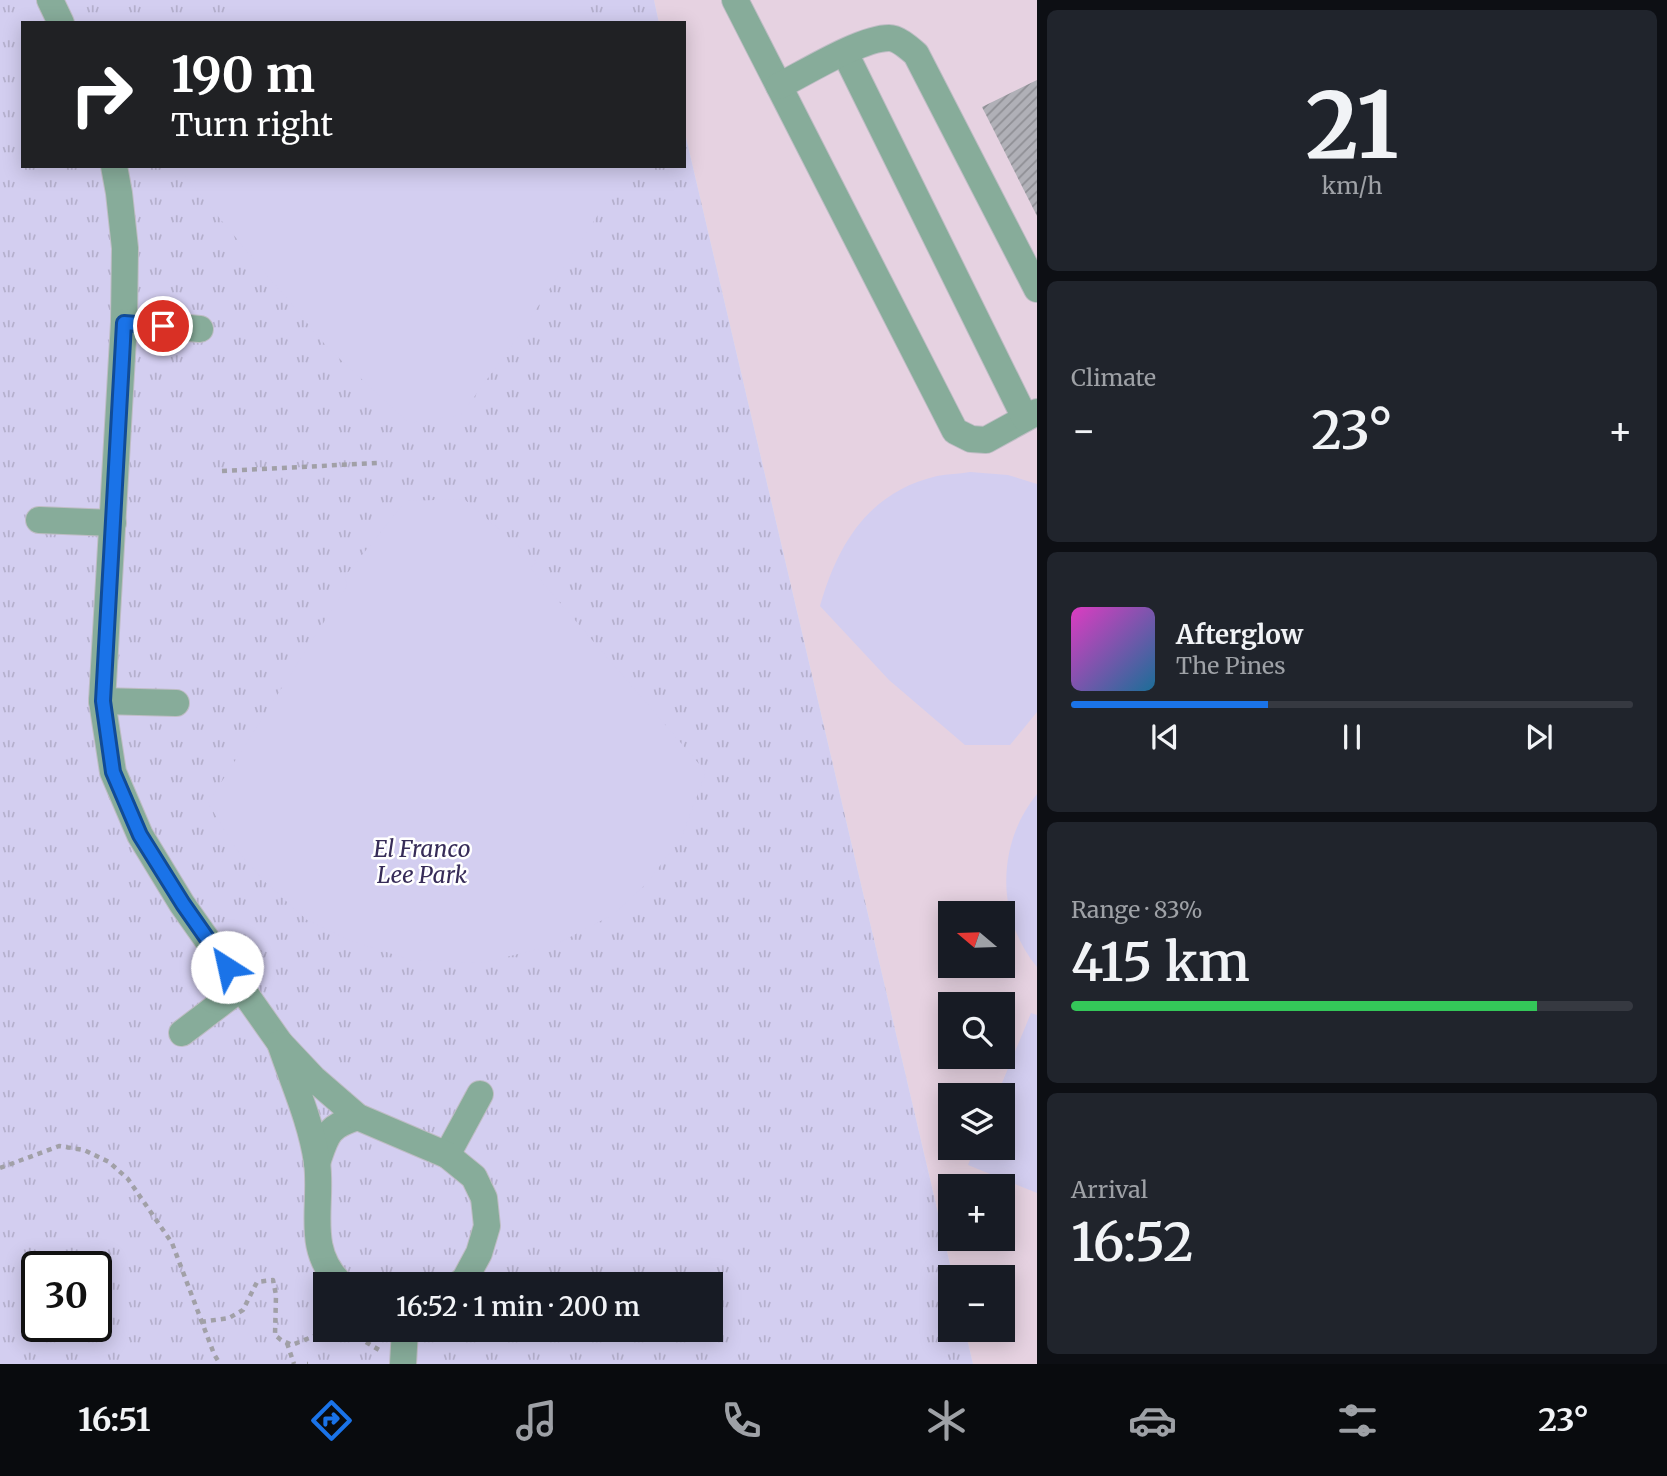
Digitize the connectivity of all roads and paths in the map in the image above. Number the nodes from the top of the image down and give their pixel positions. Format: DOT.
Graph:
graph roads {
  1 [pos="50,0"];
  2 [pos="735,0"];
  3 [pos="60,21"];
  4 [pos="845,53"];
  5 [pos="779,86"];
  6 [pos="114,168"];
  7 [pos="1037,289"];
  8 [pos="124,323"];
  9 [pos="200,329"];
  10 [pos="1031,415"];
  11 [pos="378,463"];
  12 [pos="222,471"];
  13 [pos="39,520"];
  14 [pos="113,523"];
  15 [pos="103,701"];
  16 [pos="176,703"];
  17 [pos="241,988"];
  18 [pos="182,1033"];
  19 [pos="280,1044"];
  20 [pos="480,1094"];
  21 [pos="358,1117"];
  22 [pos="447,1155"];
  23 [pos="317,1163"];
  24 [pos="0,1168"];
  25 [pos="329,1272"];
  26 [pos="469,1272"];
  27 [pos="201,1322"];
  28 [pos="313,1336"];
  29 [pos="365,1342"];
  30 [pos="400,1342"];
  31 [pos="287,1343"];
  32 [pos="394,1359"];
  33 [pos="220,1364"];
  34 [pos="294,1364"];
  1 -- 3 [label="street"];
  2 -- 5 [label="street"];
  4 -- 5 [label="street"];
  4 -- 7 [label="street"];
  4 -- 10 [label="street"];
  5 -- 10 [label="street"];
  6 -- 8 [label="street"];
  8 -- 9 [label="street"];
  8 -- 14 [label="street"];
  11 -- 12 [label="path"];
  13 -- 14 [label="street"];
  14 -- 15 [label="street"];
  15 -- 16 [label="street"];
  15 -- 17 [label="street"];
  17 -- 18 [label="street"];
  17 -- 19 [label="street"];
  19 -- 21 [label="street"];
  19 -- 23 [label="street"];
  20 -- 22 [label="street"];
  21 -- 22 [label="street"];
  21 -- 23 [label="street"];
  22 -- 26 [label="street"];
  23 -- 25 [label="street"];
  24 -- 27 [label="path"];
  27 -- 31 [label="path"];
  27 -- 33 [label="path"];
  28 -- 31 [label="path"];
  29 -- 32 [label="path"];
  30 -- 32 [label="street"];
  31 -- 34 [label="path"];
}
